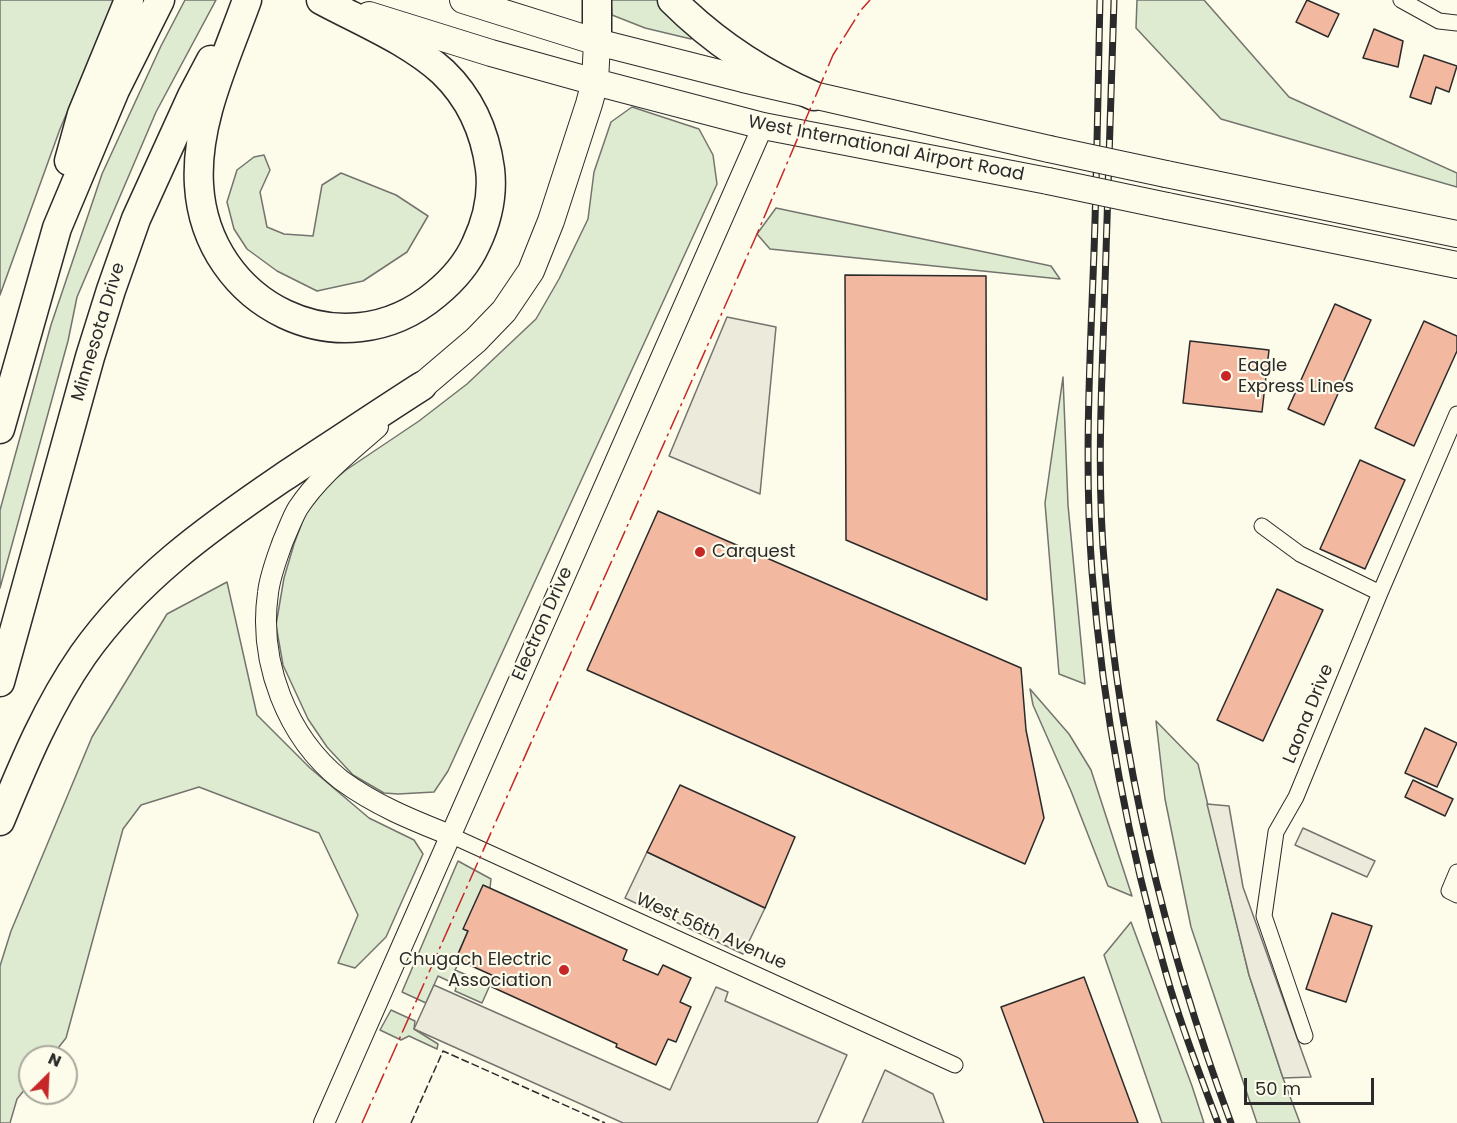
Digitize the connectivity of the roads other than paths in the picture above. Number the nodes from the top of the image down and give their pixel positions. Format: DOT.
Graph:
graph roads {
  1 [pos="129,0"];
  2 [pos="160,0"];
  3 [pos="245,0"];
  4 [pos="322,0"];
  5 [pos="463,0"];
  6 [pos="597,0"];
  7 [pos="672,0"];
  8 [pos="1401,0"];
  9 [pos="1457,23"];
  10 [pos="597,42"];
  11 [pos="595,82"];
  12 [pos="814,96"];
  13 [pos="763,126"];
  14 [pos="57,228"];
  15 [pos="1457,234"];
  16 [pos="1457,265"];
  17 [pos="422,386"];
  18 [pos="1457,414"];
  19 [pos="0,429"];
  20 [pos="1262,526"];
  21 [pos="1380,593"];
  22 [pos="0,682"];
  23 [pos="0,821"];
  24 [pos="450,835"];
  25 [pos="1457,872"];
  26 [pos="1453,893"];
  27 [pos="1305,1036"];
  28 [pos="955,1065"];
  29 [pos="324,1123"];
  1 -- 14 [label="highway"];
  2 -- 14 [label="highway"];
  3 -- 4 [label="highway"];
  3 -- 22 [label="highway, Minnesota Drive"];
  4 -- 11 [label="main road, West International Airport Road"];
  5 -- 10 [label="main road, West International Airport Road"];
  6 -- 10 [label="highway"];
  7 -- 12 [label="highway"];
  8 -- 9 [label="street"];
  10 -- 11 [label="main road"];
  10 -- 12 [label="main road, West International Airport Road"];
  11 -- 13 [label="main road, West International Airport Road"];
  11 -- 17 [label="main road"];
  12 -- 13 [label="main road"];
  12 -- 15 [label="main road, West International Airport Road, bridge"];
  13 -- 16 [label="main road, West International Airport Road, bridge"];
  13 -- 24 [label="street, Electron Drive"];
  14 -- 19 [label="highway"];
  17 -- 23 [label="highway"];
  17 -- 24 [label="street"];
  18 -- 21 [label="street, Laona Drive"];
  20 -- 21 [label="street"];
  21 -- 27 [label="street, Laona Drive"];
  24 -- 28 [label="street, West 56th Avenue"];
  24 -- 29 [label="street, Electron Drive"];
  25 -- 26 [label="street"];
}
